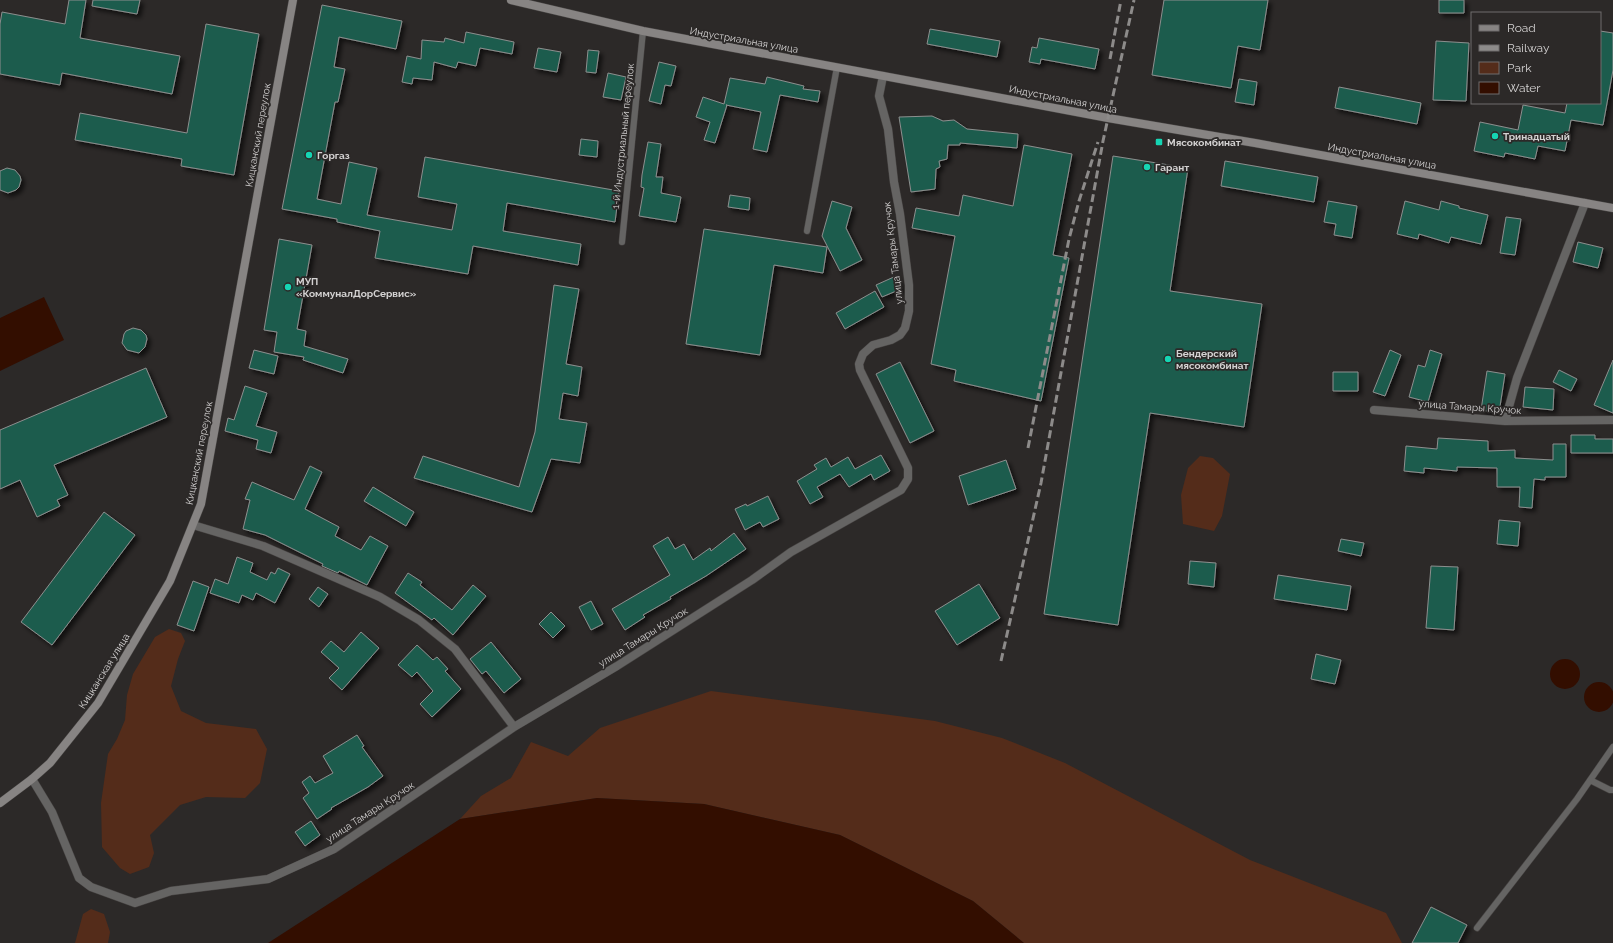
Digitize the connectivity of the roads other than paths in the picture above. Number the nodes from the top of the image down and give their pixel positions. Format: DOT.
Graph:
graph roads {
  1 [pos="293,0"];
  2 [pos="511,0"];
  3 [pos="643,31"];
  4 [pos="837,67"];
  5 [pos="883,76"];
  6 [pos="1585,203"];
  7 [pos="1613,208"];
  8 [pos="807,231"];
  9 [pos="622,242"];
  10 [pos="1374,410"];
  11 [pos="1613,420"];
  12 [pos="1505,421"];
  13 [pos="192,526"];
  14 [pos="514,727"];
  15 [pos="1613,747"];
  16 [pos="32,779"];
  17 [pos="1590,780"];
  18 [pos="1613,790"];
  19 [pos="0,803"];
  20 [pos="1477,928"];
  1 -- 13 [label="main road, Кицканский переулок"];
  2 -- 3 [label="main road, Индустриальная улица"];
  3 -- 4 [label="main road, Индустриальная улица"];
  3 -- 9 [label="lane, 1-й Индустриальный переулок"];
  4 -- 5 [label="main road, Индустриальная улица"];
  4 -- 8 [label="lane"];
  5 -- 6 [label="main road, Индустриальная улица"];
  5 -- 14 [label="street, улица Тамары Кручок"];
  6 -- 7 [label="main road, Индустриальная улица"];
  6 -- 12 [label="street"];
  10 -- 12 [label="street, улица Тамары Кручок"];
  11 -- 12 [label="street, улица Тамары Кручок"];
  13 -- 14 [label="street"];
  13 -- 16 [label="main road, Кицканская улица"];
  14 -- 16 [label="street, улица Тамары Кручок"];
  15 -- 17 [label="lane"];
  16 -- 19 [label="main road, Кицканская улица"];
  17 -- 18 [label="lane"];
  17 -- 20 [label="lane"];
}
